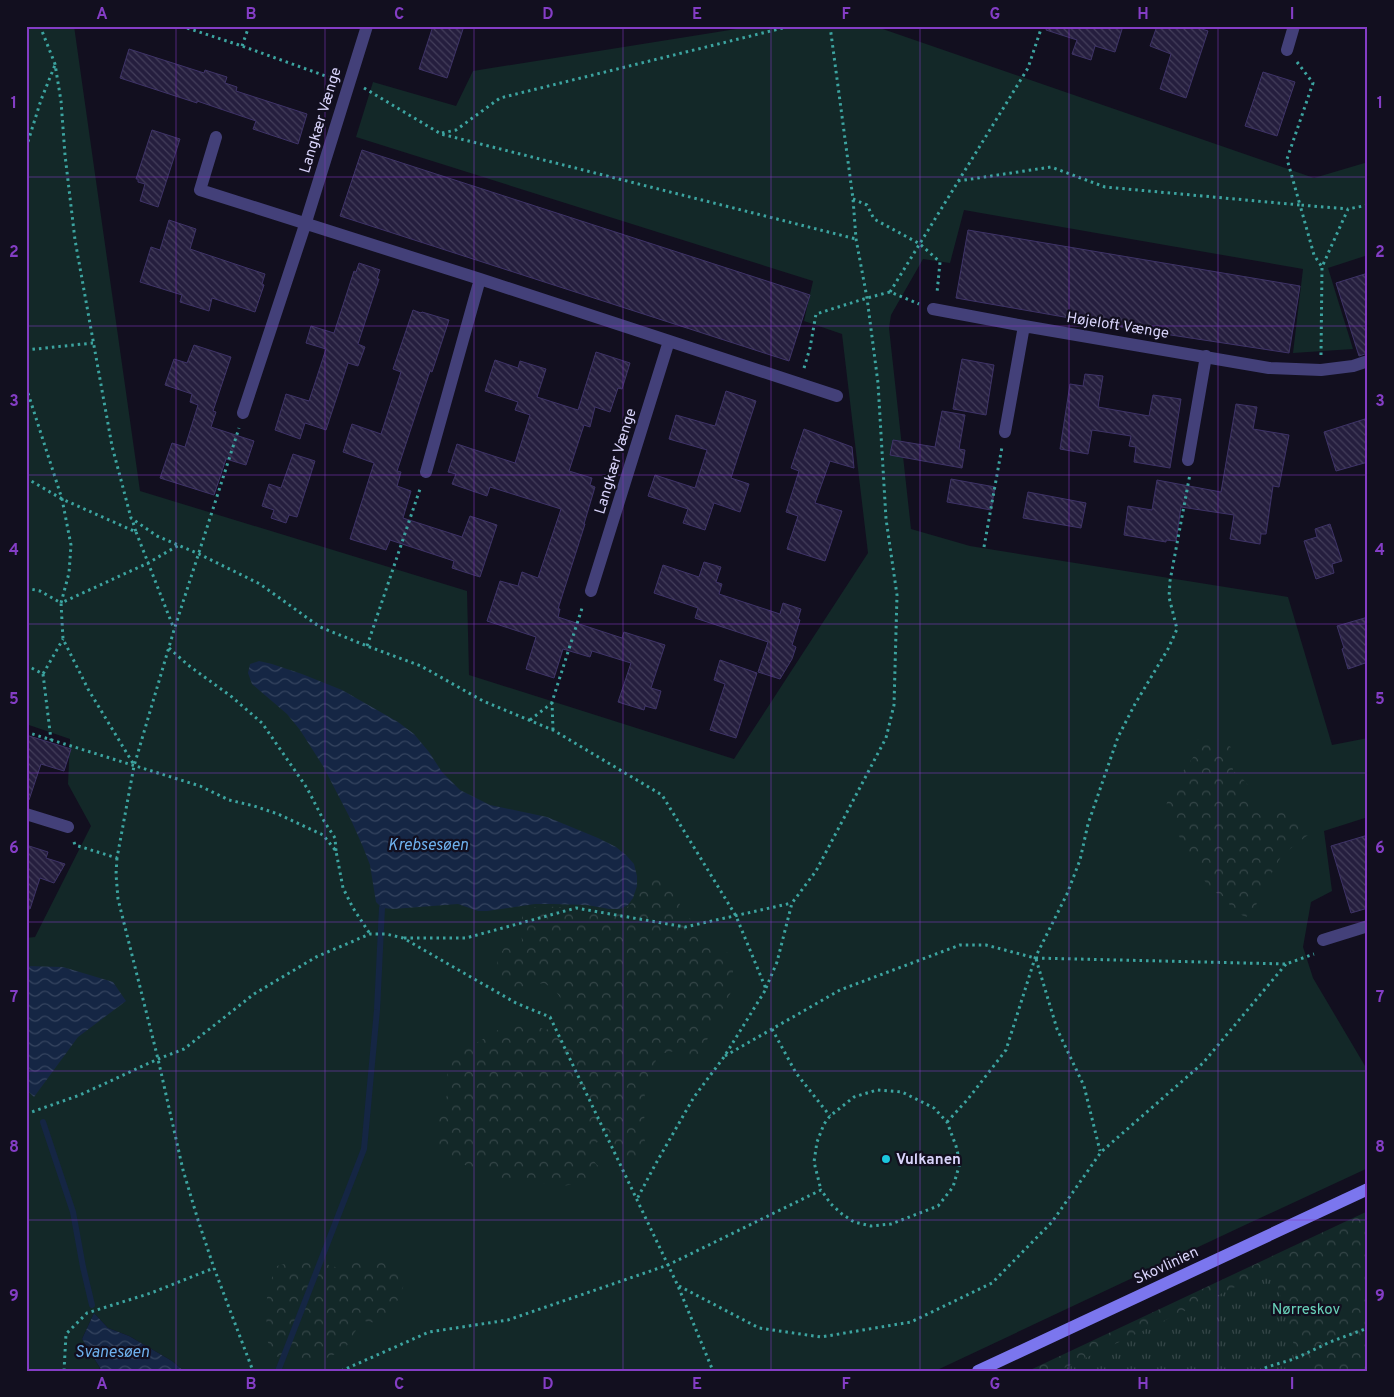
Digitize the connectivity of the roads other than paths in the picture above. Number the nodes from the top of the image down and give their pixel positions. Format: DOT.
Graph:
graph roads {
  1 [pos="367,26"];
  2 [pos="1294,26"];
  3 [pos="1287,50"];
  4 [pos="216,137"];
  5 [pos="305,224"];
  6 [pos="480,279"];
  7 [pos="933,309"];
  8 [pos="1024,326"];
  9 [pos="669,341"];
  10 [pos="1206,356"];
  11 [pos="1368,361"];
  12 [pos="837,396"];
  13 [pos="244,412"];
  14 [pos="1005,432"];
  15 [pos="1188,460"];
  16 [pos="426,472"];
  17 [pos="591,591"];
  18 [pos="26,814"];
  19 [pos="68,827"];
  20 [pos="1368,926"];
  21 [pos="1323,940"];
  22 [pos="1368,1189"];
  23 [pos="978,1371"];
  1 -- 5 [label="street, Langkær Vænge"];
  2 -- 3 [label="street"];
  4 -- 5 [label="street"];
  5 -- 6 [label="street"];
  5 -- 13 [label="street, Langkær Vænge"];
  6 -- 9 [label="street"];
  6 -- 16 [label="street"];
  7 -- 8 [label="street, Højeloft Vænge"];
  8 -- 10 [label="street, Højeloft Vænge"];
  8 -- 14 [label="street"];
  9 -- 12 [label="street"];
  9 -- 17 [label="street, Langkær Vænge"];
  10 -- 11 [label="street, Højeloft Vænge"];
  10 -- 15 [label="street"];
  18 -- 19 [label="street"];
  20 -- 21 [label="street"];
  22 -- 23 [label="street, Skovlinien"];
}
